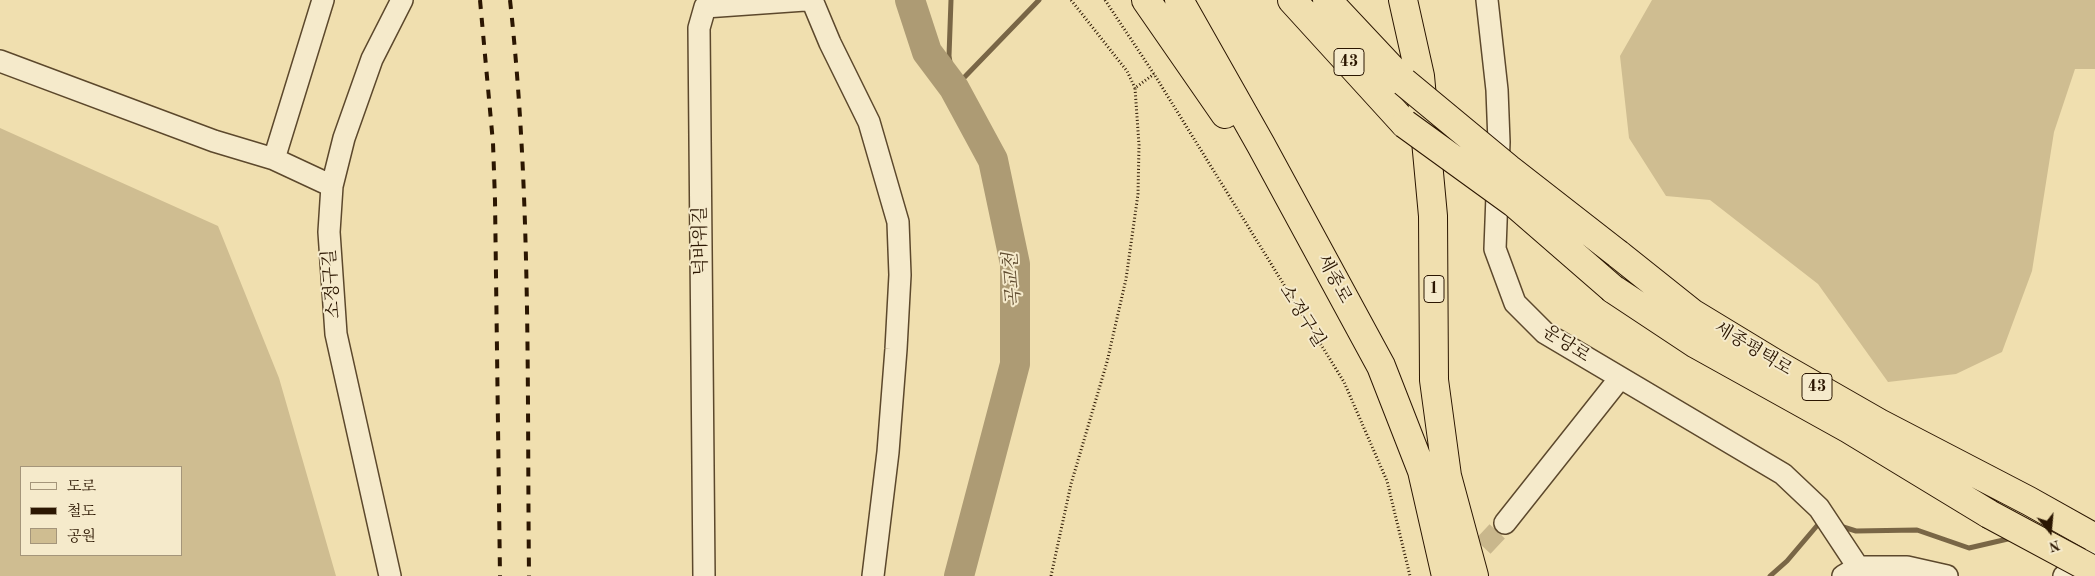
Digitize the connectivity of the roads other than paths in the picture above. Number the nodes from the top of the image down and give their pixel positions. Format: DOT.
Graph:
graph roads {
  1 [pos="323,0"];
  2 [pos="402,0"];
  3 [pos="805,0"];
  4 [pos="812,0"];
  5 [pos="1146,0"];
  6 [pos="1179,0"];
  7 [pos="1292,0"];
  8 [pos="1327,0"];
  9 [pos="1403,0"];
  10 [pos="1487,0"];
  11 [pos="0,61"];
  12 [pos="274,159"];
  13 [pos="332,186"];
  14 [pos="1316,245"];
  15 [pos="1620,378"];
  16 [pos="1505,523"];
  17 [pos="2095,538"];
  18 [pos="2095,556"];
  19 [pos="2095,571"];
  20 [pos="1855,573"];
  21 [pos="390,576"];
  22 [pos="704,576"];
  23 [pos="873,576"];
  24 [pos="1446,576"];
  25 [pos="1474,576"];
  26 [pos="1947,576"];
  27 [pos="2064,576"];
  1 -- 12 [label="street"];
  2 -- 13 [label="street, 소정구길"];
  3 -- 22 [label="street, 넉바위길"];
  4 -- 23 [label="street"];
  5 -- 14 [label="highway"];
  6 -- 14 [label="highway, 세종로"];
  7 -- 19 [label="highway, 세종평택로 / 43, bridge"];
  8 -- 17 [label="highway, 세종평택로 / 43, bridge"];
  9 -- 25 [label="highway, 1"];
  10 -- 15 [label="street, 운당로"];
  11 -- 12 [label="street"];
  12 -- 13 [label="street"];
  13 -- 21 [label="street, 소정구길"];
  14 -- 24 [label="highway, 세종로"];
  15 -- 16 [label="street"];
  15 -- 20 [label="street, 운당로"];
  18 -- 27 [label="street"];
  20 -- 26 [label="street"];
}
